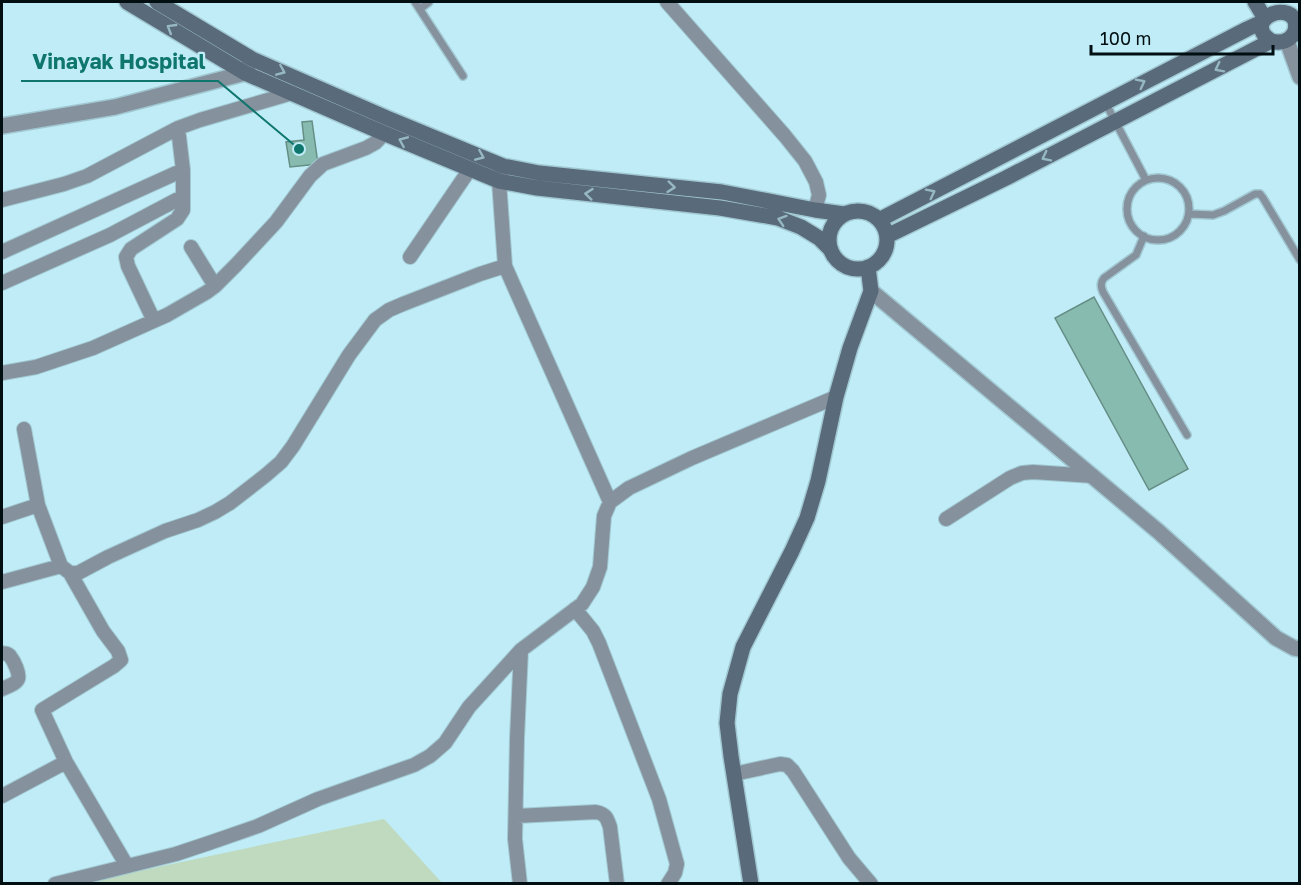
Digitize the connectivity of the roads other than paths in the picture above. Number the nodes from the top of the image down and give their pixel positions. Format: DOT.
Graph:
graph roads {
  1 [pos="128,2"];
  2 [pos="157,2"];
  3 [pos="415,2"];
  4 [pos="429,2"];
  5 [pos="667,2"];
  6 [pos="1255,2"];
  7 [pos="1296,2"];
  8 [pos="420,9"];
  9 [pos="1270,12"];
  10 [pos="1288,35"];
  11 [pos="248,66"];
  12 [pos="463,76"];
  13 [pos="1299,77"];
  14 [pos="292,93"];
  15 [pos="1106,102"];
  16 [pos="1115,121"];
  17 [pos="2,126"];
  18 [pos="178,128"];
  19 [pos="381,132"];
  20 [pos="470,169"];
  21 [pos="183,170"];
  22 [pos="501,174"];
  23 [pos="1146,180"];
  24 [pos="182,197"];
  25 [pos="2,200"];
  26 [pos="814,210"];
  27 [pos="844,214"];
  28 [pos="1189,214"];
  29 [pos="879,220"];
  30 [pos="887,236"];
  31 [pos="1144,236"];
  32 [pos="191,247"];
  33 [pos="831,250"];
  34 [pos="2,252"];
  35 [pos="410,257"];
  36 [pos="1299,260"];
  37 [pos="506,267"];
  38 [pos="868,267"];
  39 [pos="2,284"];
  40 [pos="215,286"];
  41 [pos="872,291"];
  42 [pos="154,321"];
  43 [pos="2,373"];
  44 [pos="836,396"];
  45 [pos="24,429"];
  46 [pos="1187,435"];
  47 [pos="1093,476"];
  48 [pos="610,502"];
  49 [pos="38,505"];
  50 [pos="2,517"];
  51 [pos="946,519"];
  52 [pos="66,570"];
  53 [pos="2,582"];
  54 [pos="575,609"];
  55 [pos="1299,649"];
  56 [pos="521,650"];
  57 [pos="2,653"];
  58 [pos="2,689"];
  59 [pos="66,762"];
  60 [pos="734,774"];
  61 [pos="2,796"];
  62 [pos="516,816"];
  63 [pos="127,866"];
  64 [pos="55,884"];
  65 [pos="520,884"];
  66 [pos="617,884"];
  67 [pos="669,884"];
  68 [pos="751,884"];
  69 [pos="871,884"];
  11 -- 1 [label="main road, one-way"];
  2 -- 11 [label="main road"];
  3 -- 8 [label="lane"];
  4 -- 8 [label="lane"];
  5 -- 26 [label="street"];
  6 -- 9 [label="main road"];
  7 -- 9 [label="main road"];
  8 -- 12 [label="lane"];
  9 -- 10 [label="main road"];
  9 -- 10 [label="main road"];
  15 -- 9 [label="main road, one-way"];
  10 -- 13 [label="street"];
  10 -- 16 [label="main road, one-way"];
  11 -- 14 [label="main road"];
  11 -- 17 [label="street"];
  11 -- 22 [label="main road, one-way"];
  14 -- 18 [label="street"];
  14 -- 19 [label="main road"];
  15 -- 16 [label="lane"];
  29 -- 15 [label="main road, one-way"];
  16 -- 23 [label="lane"];
  16 -- 30 [label="main road, one-way"];
  18 -- 21 [label="street"];
  18 -- 25 [label="street"];
  20 -- 19 [label="main road, one-way"];
  19 -- 40 [label="street"];
  20 -- 22 [label="main road"];
  20 -- 35 [label="street"];
  21 -- 24 [label="street"];
  21 -- 34 [label="street"];
  22 -- 26 [label="main road, one-way"];
  33 -- 22 [label="main road, one-way"];
  22 -- 37 [label="street"];
  23 -- 28 [label="lane"];
  23 -- 31 [label="lane"];
  24 -- 39 [label="street"];
  24 -- 42 [label="street"];
  26 -- 27 [label="main road"];
  27 -- 29 [label="main road"];
  27 -- 33 [label="main road"];
  28 -- 31 [label="lane"];
  28 -- 36 [label="lane"];
  29 -- 30 [label="main road"];
  30 -- 38 [label="main road"];
  31 -- 46 [label="lane"];
  32 -- 40 [label="street"];
  33 -- 38 [label="main road"];
  37 -- 48 [label="street"];
  37 -- 52 [label="street"];
  38 -- 41 [label="main road"];
  40 -- 42 [label="street"];
  41 -- 44 [label="main road"];
  41 -- 47 [label="street"];
  42 -- 43 [label="street"];
  44 -- 48 [label="street"];
  44 -- 60 [label="main road"];
  45 -- 49 [label="street"];
  47 -- 51 [label="street"];
  47 -- 55 [label="street"];
  48 -- 54 [label="street"];
  49 -- 50 [label="street"];
  49 -- 52 [label="street"];
  52 -- 53 [label="street"];
  52 -- 59 [label="street"];
  54 -- 56 [label="street"];
  54 -- 67 [label="street"];
  56 -- 62 [label="street"];
  56 -- 63 [label="street"];
  57 -- 58 [label="street"];
  59 -- 61 [label="street"];
  59 -- 63 [label="street"];
  60 -- 68 [label="main road"];
  60 -- 69 [label="street"];
  62 -- 65 [label="street"];
  62 -- 66 [label="street"];
  63 -- 64 [label="street"];
}
